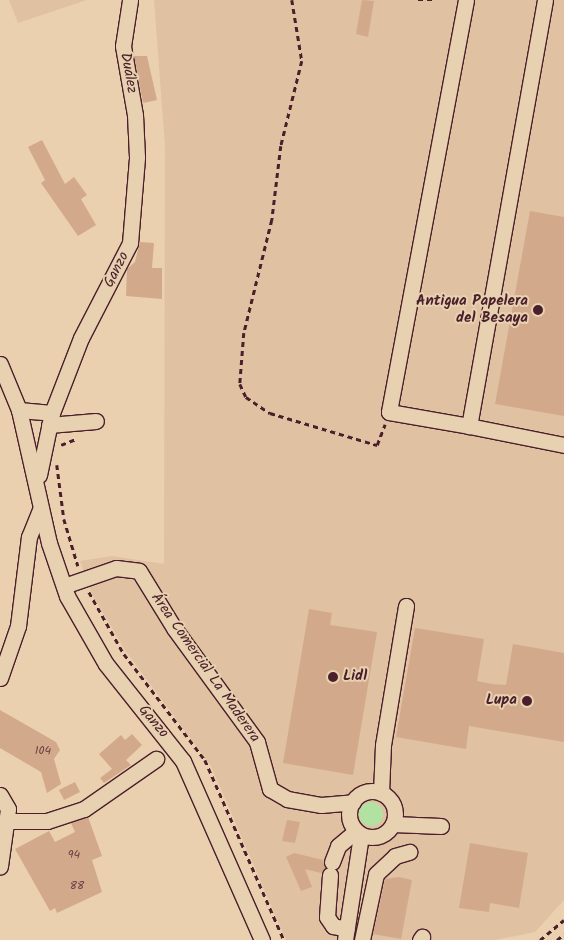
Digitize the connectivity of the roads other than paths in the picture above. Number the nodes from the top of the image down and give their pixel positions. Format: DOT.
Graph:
graph roads {
  1 [pos="130,0"];
  2 [pos="466,0"];
  3 [pos="545,0"];
  4 [pos="135,115"];
  5 [pos="0,364"];
  6 [pos="19,410"];
  7 [pos="51,419"];
  8 [pos="96,421"];
  9 [pos="470,426"];
  10 [pos="564,445"];
  11 [pos="38,486"];
  12 [pos="41,508"];
  13 [pos="64,586"];
  14 [pos="406,606"];
  15 [pos="6,641"];
  16 [pos="0,678"];
  17 [pos="383,745"];
  18 [pos="156,759"];
  19 [pos="381,793"];
  20 [pos="0,796"];
  21 [pos="358,797"];
  22 [pos="322,805"];
  23 [pos="393,807"];
  24 [pos="7,821"];
  25 [pos="393,824"];
  26 [pos="355,828"];
  27 [pos="379,836"];
  28 [pos="409,852"];
  29 [pos="0,866"];
  30 [pos="357,883"];
  31 [pos="346,934"];
  32 [pos="262,940"];
  33 [pos="362,940"];
  1 -- 4 [label="street, Duález"];
  2 -- 9 [label="street"];
  3 -- 9 [label="street"];
  4 -- 7 [label="street, Ganzo"];
  5 -- 6 [label="street, Ganzo"];
  6 -- 7 [label="street"];
  6 -- 11 [label="street, Ganzo"];
  7 -- 8 [label="street"];
  7 -- 11 [label="street, Ganzo"];
  9 -- 10 [label="street"];
  11 -- 12 [label="street, Ganzo"];
  12 -- 13 [label="street, Ganzo"];
  12 -- 15 [label="street, Ganzo"];
  13 -- 22 [label="street, Área Comercial La Maderera"];
  13 -- 32 [label="street, Ganzo"];
  14 -- 17 [label="street"];
  15 -- 16 [label="street, Ganzo"];
  17 -- 19 [label="street"];
  17 -- 21 [label="street"];
  18 -- 24 [label="street, Ganzo"];
  19 -- 21 [label="street, Área Comercial La Maderera"];
  19 -- 23 [label="street"];
  20 -- 24 [label="street"];
  21 -- 22 [label="street, Área Comercial La Maderera"];
  21 -- 26 [label="street"];
  22 -- 26 [label="street, Área Comercial La Maderera"];
  23 -- 25 [label="street"];
  23 -- 25 [label="street"];
  24 -- 29 [label="street"];
  25 -- 27 [label="street"];
  26 -- 27 [label="street, Área Comercial La Maderera"];
  26 -- 30 [label="street"];
  26 -- 31 [label="street"];
  27 -- 30 [label="street"];
  28 -- 33 [label="street"];
  30 -- 31 [label="street"];
}
